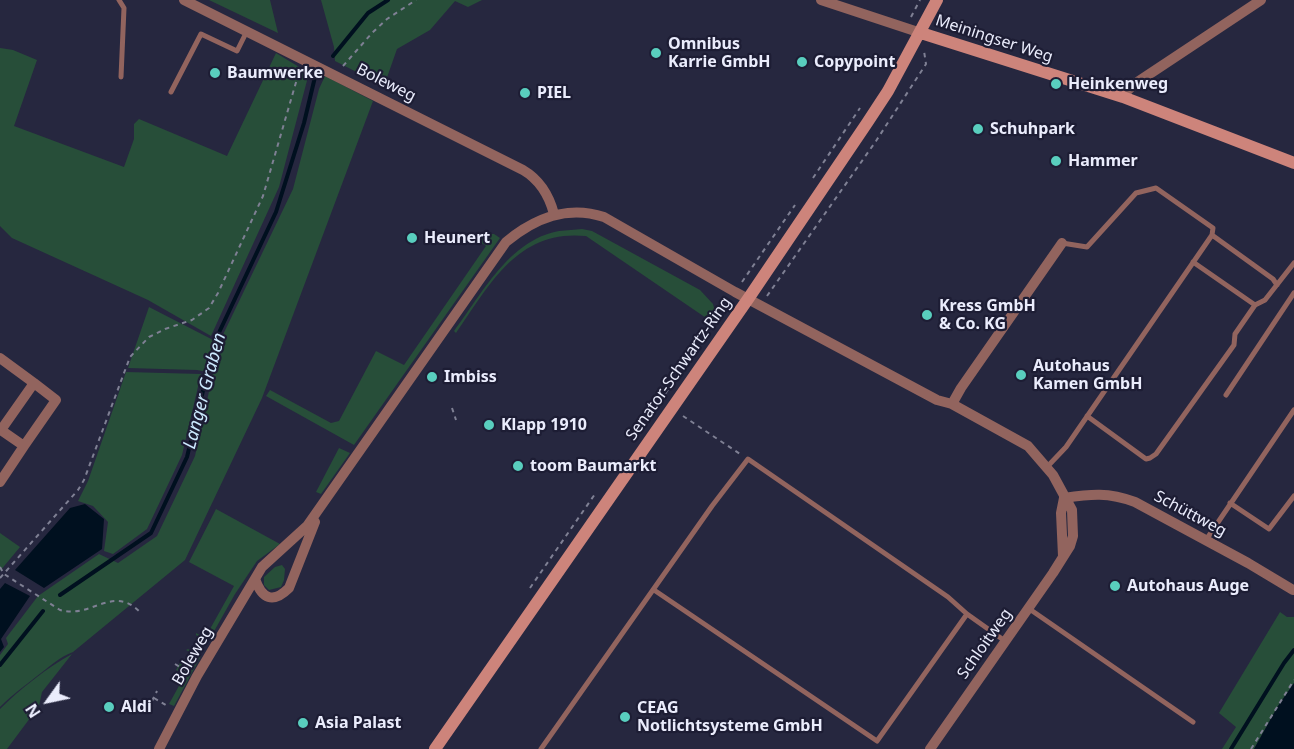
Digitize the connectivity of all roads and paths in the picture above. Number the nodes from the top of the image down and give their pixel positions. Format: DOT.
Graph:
graph roads {
  1 [pos="119,0"];
  2 [pos="184,0"];
  3 [pos="416,0"];
  4 [pos="821,0"];
  5 [pos="937,0"];
  6 [pos="1261,0"];
  7 [pos="247,31"];
  8 [pos="921,33"];
  9 [pos="302,58"];
  10 [pos="926,64"];
  11 [pos="336,75"];
  12 [pos="121,77"];
  13 [pos="171,92"];
  14 [pos="1123,98"];
  15 [pos="861,107"];
  16 [pos="1294,163"];
  17 [pos="810,183"];
  18 [pos="797,202"];
  19 [pos="554,214"];
  20 [pos="1212,235"];
  21 [pos="1062,243"];
  22 [pos="1193,262"];
  23 [pos="1294,263"];
  24 [pos="1277,285"];
  25 [pos="735,292"];
  26 [pos="1294,293"];
  27 [pos="748,298"];
  28 [pos="761,305"];
  29 [pos="1255,305"];
  30 [pos="0,358"];
  31 [pos="34,383"];
  32 [pos="1226,395"];
  33 [pos="952,404"];
  34 [pos="452,408"];
  35 [pos="672,408"];
  36 [pos="1294,410"];
  37 [pos="1087,416"];
  38 [pos="456,420"];
  39 [pos="640,430"];
  40 [pos="24,446"];
  41 [pos="748,459"];
  42 [pos="1047,467"];
  43 [pos="0,482"];
  44 [pos="600,488"];
  45 [pos="1294,496"];
  46 [pos="1064,498"];
  47 [pos="1230,503"];
  48 [pos="321,507"];
  49 [pos="1206,540"];
  50 [pos="0,567"];
  51 [pos="4,574"];
  52 [pos="0,578"];
  53 [pos="255,579"];
  54 [pos="654,590"];
  55 [pos="1293,590"];
  56 [pos="528,592"];
  57 [pos="1028,608"];
  58 [pos="139,611"];
  59 [pos="967,614"];
  60 [pos="1005,641"];
  61 [pos="1294,680"];
  62 [pos="157,691"];
  63 [pos="178,712"];
  64 [pos="1193,722"];
  65 [pos="159,749"];
  66 [pos="435,749"];
  67 [pos="541,749"];
  68 [pos="930,749"];
  69 [pos="1251,749"];
  1 -- 12 [label="lane"];
  2 -- 7 [label="street, Boleweg"];
  3 -- 11 [label="path"];
  4 -- 8 [label="street, Meiningser Weg"];
  5 -- 8 [label="main road, Senator-Schwartz-Ring"];
  6 -- 14 [label="street"];
  7 -- 9 [label="street, Boleweg"];
  7 -- 13 [label="lane"];
  8 -- 14 [label="main road, Meiningser Weg"];
  8 -- 27 [label="main road, Senator-Schwartz-Ring"];
  9 -- 11 [label="street, Boleweg"];
  9 -- 51 [label="path"];
  10 -- 28 [label="path"];
  11 -- 19 [label="street, Boleweg"];
  14 -- 16 [label="main road, Meiningser Weg"];
  15 -- 17 [label="path"];
  18 -- 25 [label="path"];
  19 -- 25 [label="street, Boleweg"];
  19 -- 48 [label="street, Boleweg"];
  20 -- 21 [label="lane"];
  20 -- 22 [label="lane"];
  20 -- 24 [label="lane"];
  21 -- 33 [label="street"];
  22 -- 29 [label="lane"];
  22 -- 37 [label="lane"];
  23 -- 24 [label="lane"];
  24 -- 29 [label="lane"];
  25 -- 27 [label="street, Boleweg"];
  25 -- 39 [label="path"];
  26 -- 32 [label="lane"];
  27 -- 28 [label="street, Schloitweg"];
  27 -- 35 [label="main road, Senator-Schwartz-Ring"];
  28 -- 33 [label="street, Schloitweg"];
  29 -- 37 [label="lane"];
  30 -- 31 [label="street"];
  31 -- 40 [label="street"];
  31 -- 40 [label="street"];
  33 -- 42 [label="street, Schloitweg"];
  34 -- 38 [label="path"];
  35 -- 41 [label="path"];
  35 -- 66 [label="main road, Senator-Schwartz-Ring"];
  36 -- 47 [label="lane"];
  37 -- 42 [label="lane"];
  40 -- 43 [label="street"];
  41 -- 54 [label="lane"];
  41 -- 59 [label="lane"];
  42 -- 46 [label="street, Schloitweg"];
  44 -- 56 [label="path"];
  45 -- 47 [label="lane"];
  46 -- 49 [label="street, Schüttweg"];
  46 -- 57 [label="street, Schloitweg"];
  47 -- 49 [label="lane"];
  48 -- 53 [label="street, Boleweg"];
  48 -- 53 [label="street, Boleweg"];
  49 -- 55 [label="street, Schüttweg"];
  50 -- 51 [label="path"];
  51 -- 52 [label="path"];
  51 -- 58 [label="path"];
  53 -- 63 [label="street, Boleweg"];
  54 -- 59 [label="lane"];
  54 -- 67 [label="lane"];
  57 -- 60 [label="street, Schloitweg"];
  57 -- 64 [label="lane"];
  59 -- 60 [label="lane"];
  60 -- 68 [label="street, Schloitweg"];
  61 -- 69 [label="path"];
  62 -- 63 [label="path"];
  63 -- 65 [label="street, Boleweg"];
}
